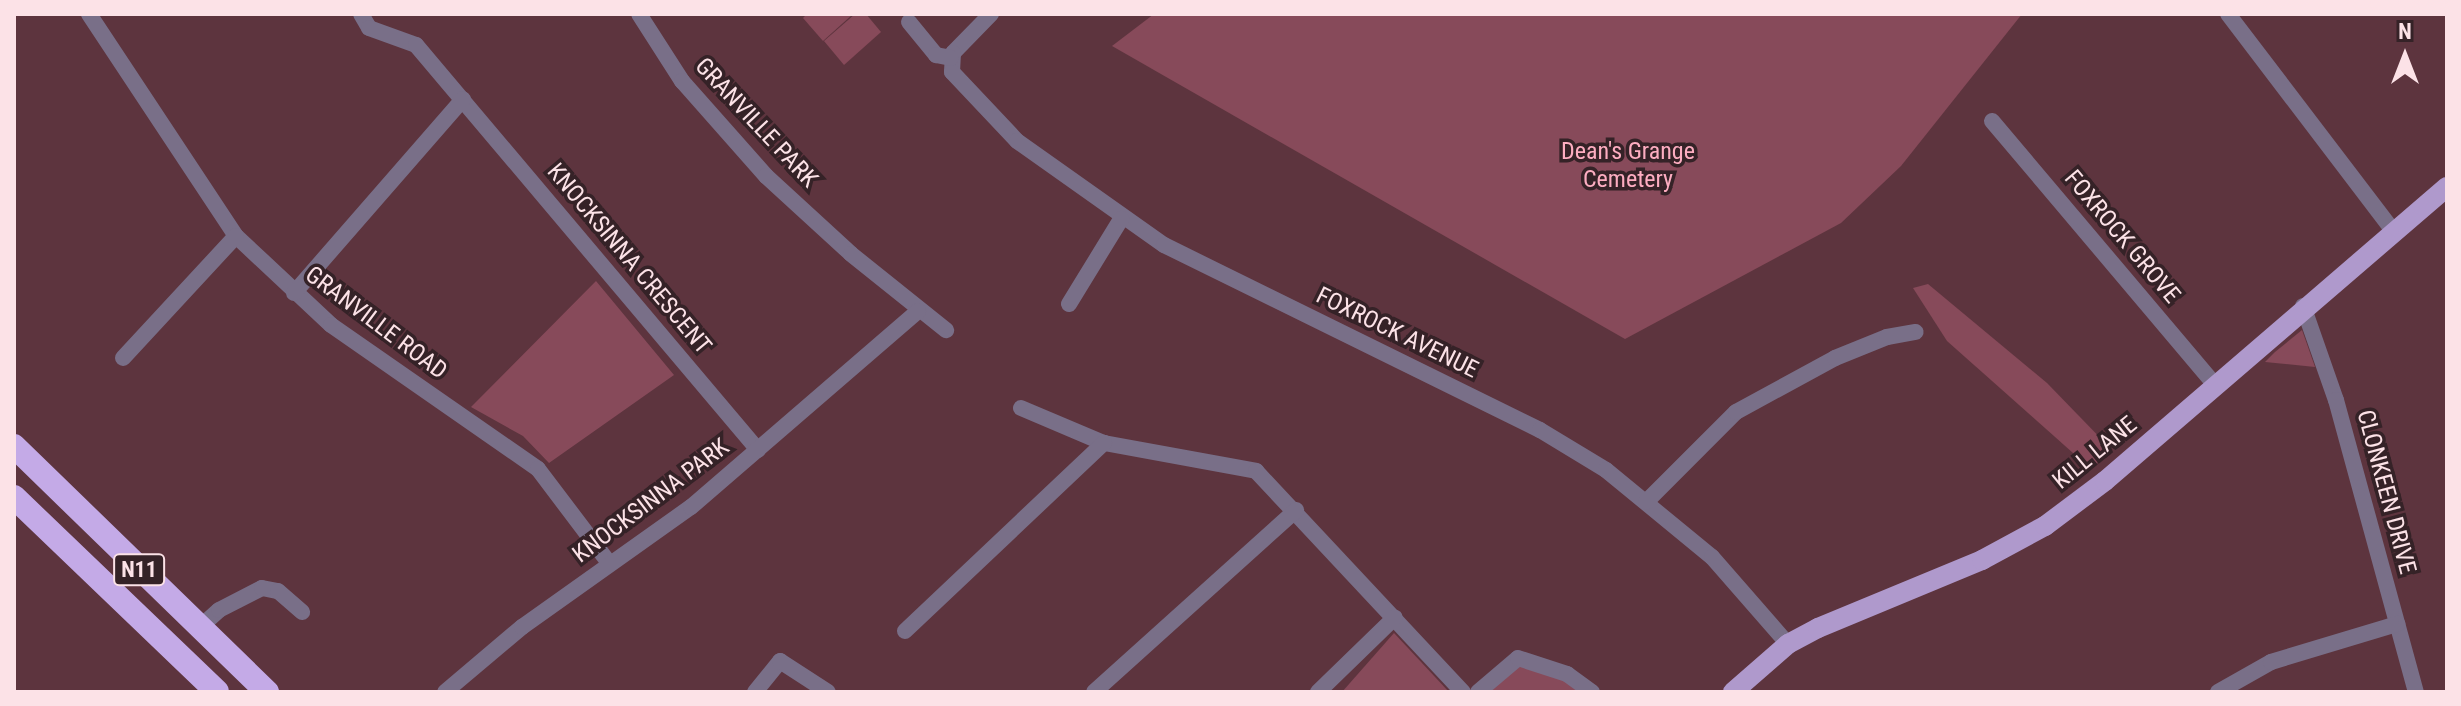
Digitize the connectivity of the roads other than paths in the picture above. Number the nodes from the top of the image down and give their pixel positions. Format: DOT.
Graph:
graph roads {
  1 [pos="89,14"];
  2 [pos="639,14"];
  3 [pos="991,14"];
  4 [pos="2228,14"];
  5 [pos="365,21"];
  6 [pos="909,22"];
  7 [pos="951,58"];
  8 [pos="463,99"];
  9 [pos="1992,121"];
  10 [pos="2447,187"];
  11 [pos="2447,205"];
  12 [pos="2421,206"];
  13 [pos="1121,219"];
  14 [pos="2392,229"];
  15 [pos="236,236"];
  16 [pos="294,293"];
  17 [pos="1069,304"];
  18 [pos="2303,306"];
  19 [pos="918,311"];
  20 [pos="946,330"];
  21 [pos="1916,332"];
  22 [pos="123,358"];
  23 [pos="2215,385"];
  24 [pos="1021,408"];
  25 [pos="1104,443"];
  26 [pos="14,446"];
  27 [pos="758,450"];
  28 [pos="14,497"];
  29 [pos="1646,502"];
  30 [pos="1296,510"];
  31 [pos="609,563"];
  32 [pos="302,612"];
  33 [pos="1395,617"];
  34 [pos="2397,624"];
  35 [pos="198,629"];
  36 [pos="905,631"];
  37 [pos="1788,644"];
  38 [pos="2225,690"];
  39 [pos="1321,691"];
  40 [pos="217,692"];
  41 [pos="267,692"];
  42 [pos="446,692"];
  43 [pos="755,692"];
  44 [pos="828,692"];
  45 [pos="1094,692"];
  46 [pos="1463,692"];
  47 [pos="1478,692"];
  48 [pos="1592,692"];
  49 [pos="1733,692"];
  50 [pos="2416,692"];
  1 -- 15 [label="street, GRANVILLE ROAD"];
  2 -- 19 [label="street, GRANVILLE PARK"];
  3 -- 7 [label="street"];
  4 -- 14 [label="street"];
  5 -- 8 [label="street, KNOCKSINNA CRESCENT"];
  6 -- 7 [label="street"];
  7 -- 13 [label="street, FOXROCK AVENUE"];
  8 -- 16 [label="street"];
  8 -- 27 [label="street, KNOCKSINNA CRESCENT"];
  9 -- 23 [label="street, FOXROCK GROVE"];
  10 -- 12 [label="main road, KILL LANE"];
  11 -- 12 [label="main road"];
  12 -- 14 [label="main road, KILL LANE"];
  13 -- 17 [label="street"];
  13 -- 29 [label="street, FOXROCK AVENUE"];
  14 -- 18 [label="main road, KILL LANE"];
  15 -- 16 [label="street, GRANVILLE ROAD"];
  15 -- 22 [label="street"];
  16 -- 31 [label="street, GRANVILLE ROAD"];
  18 -- 23 [label="main road, KILL LANE"];
  18 -- 34 [label="street, CLONKEEN DRIVE"];
  19 -- 20 [label="street, GRANVILLE PARK"];
  19 -- 27 [label="street, KNOCKSINNA PARK"];
  21 -- 29 [label="street"];
  23 -- 37 [label="main road, KILL LANE"];
  24 -- 25 [label="street"];
  25 -- 30 [label="street"];
  25 -- 36 [label="street"];
  26 -- 35 [label="highway, N11"];
  27 -- 31 [label="street, KNOCKSINNA PARK"];
  28 -- 40 [label="highway, N11"];
  29 -- 37 [label="street, FOXROCK AVENUE"];
  30 -- 33 [label="street"];
  30 -- 45 [label="street"];
  31 -- 42 [label="street, KNOCKSINNA PARK"];
  32 -- 35 [label="street"];
  33 -- 39 [label="street"];
  33 -- 46 [label="street"];
  34 -- 38 [label="street"];
  34 -- 50 [label="street, CLONKEEN DRIVE"];
  35 -- 41 [label="highway, N11"];
  37 -- 49 [label="main road, KILL LANE"];
  43 -- 44 [label="street"];
  47 -- 48 [label="street"];
}
